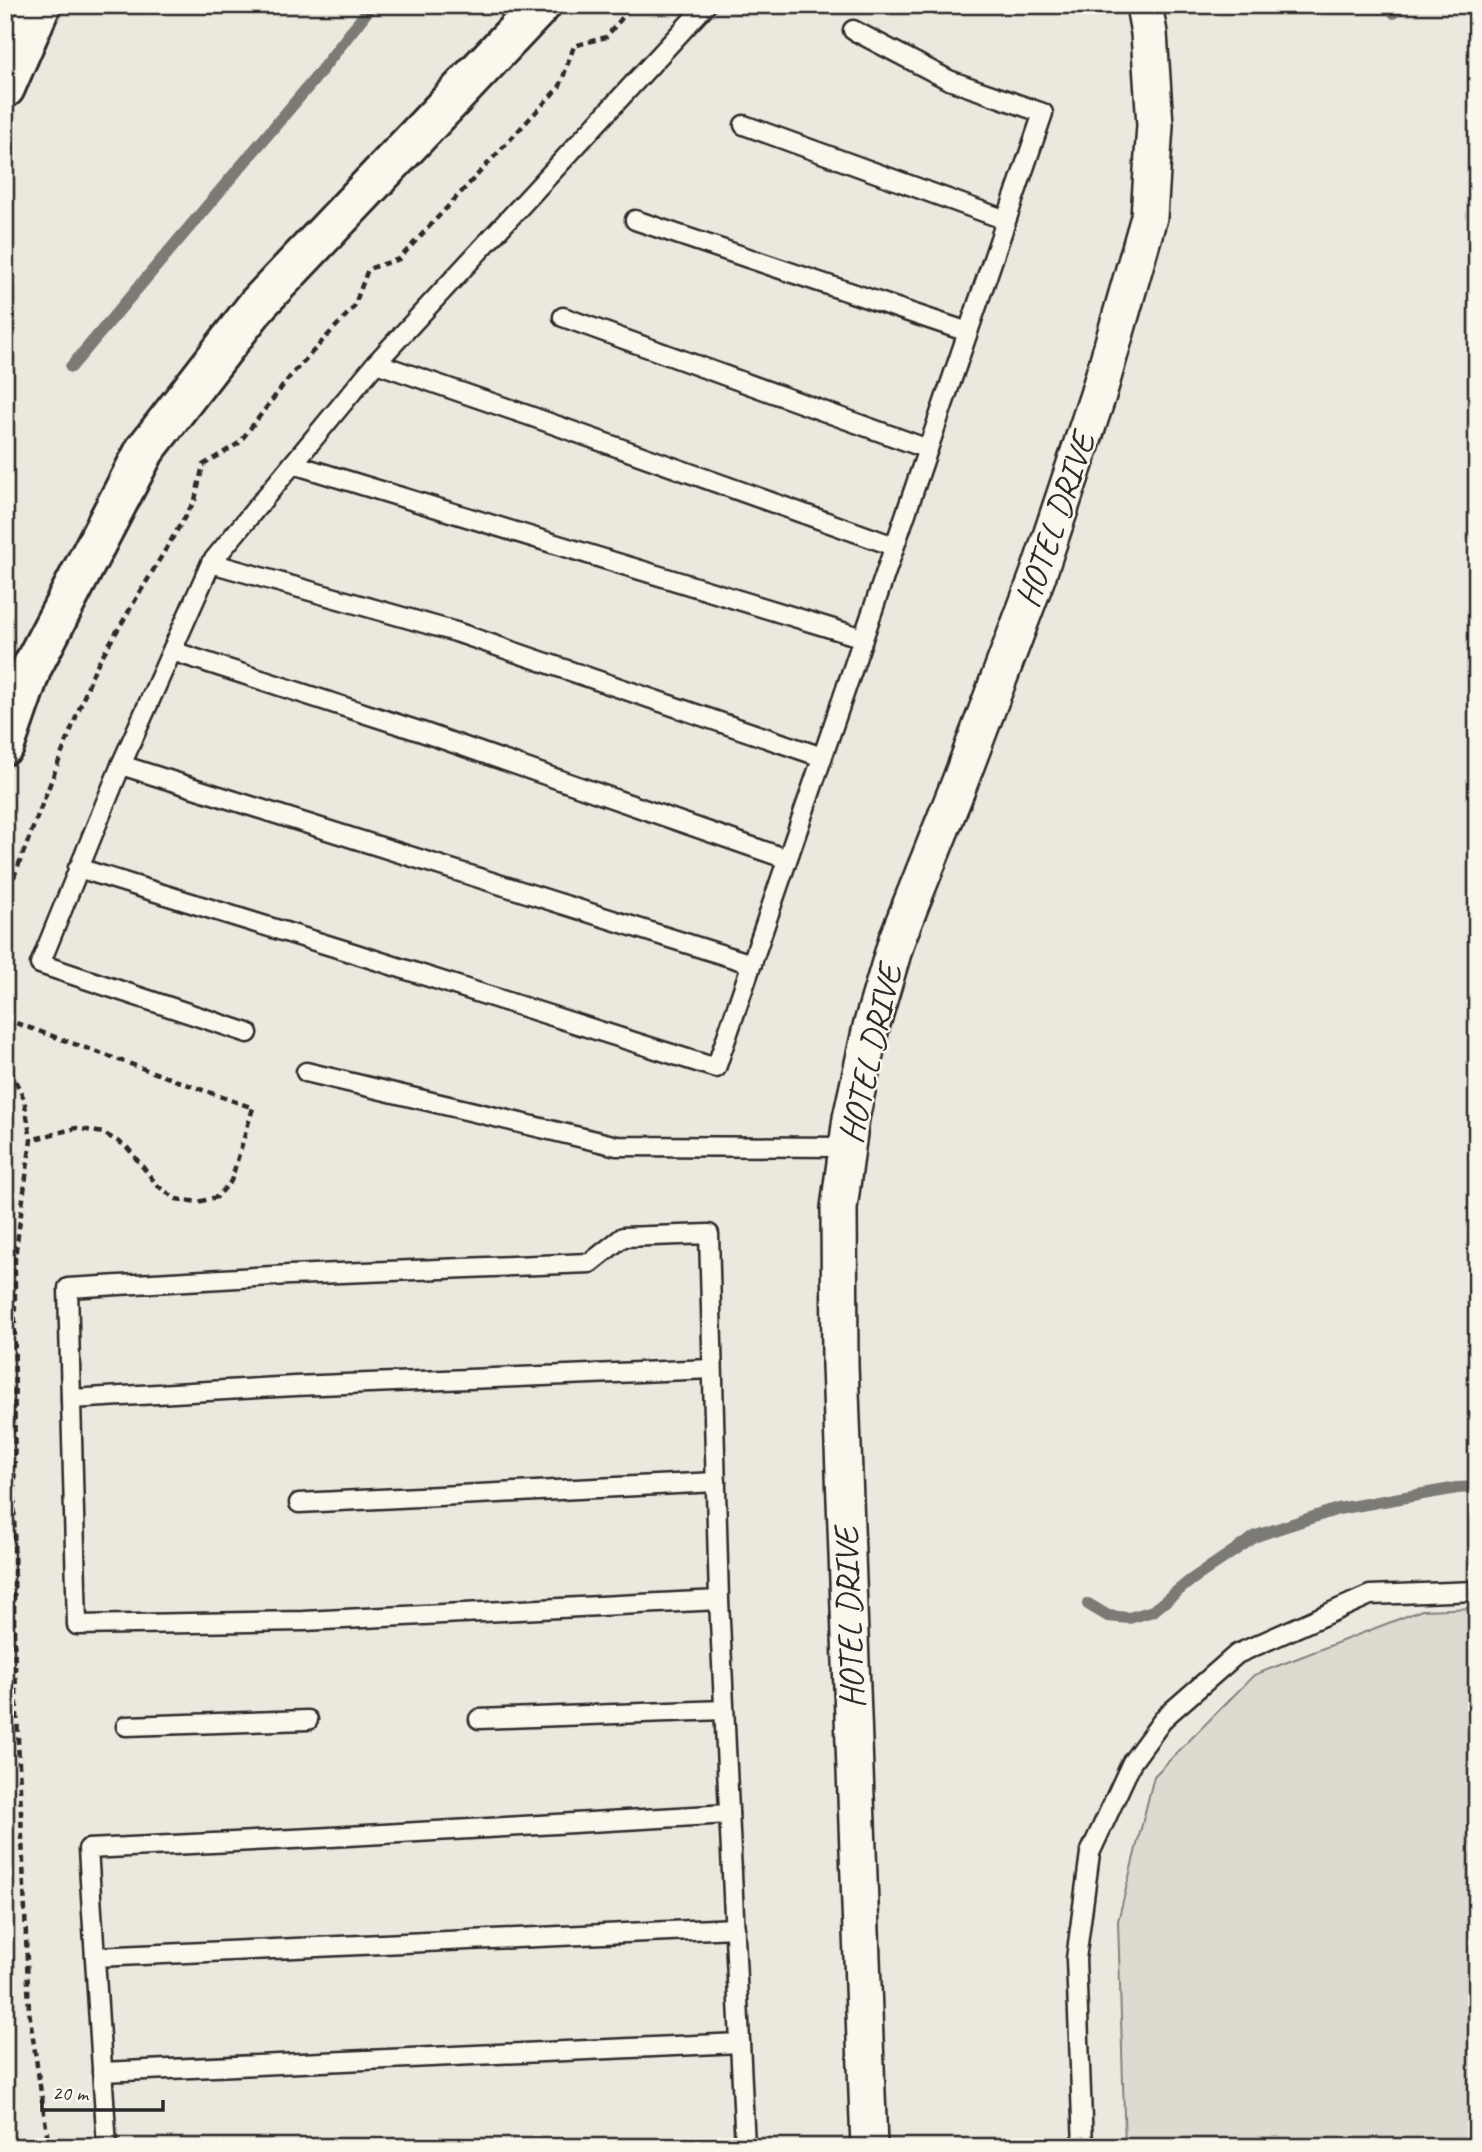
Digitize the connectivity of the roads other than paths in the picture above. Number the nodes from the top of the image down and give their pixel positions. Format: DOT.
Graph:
graph roads {
  1 [pos="41,5"];
  2 [pos="541,5"];
  3 [pos="706,5"];
  4 [pos="1144,5"];
  5 [pos="853,30"];
  6 [pos="5,88"];
  7 [pos="744,125"];
  8 [pos="635,220"];
  9 [pos="1006,220"];
  10 [pos="563,317"];
  11 [pos="968,332"];
  12 [pos="376,363"];
  13 [pos="928,449"];
  14 [pos="293,464"];
  15 [pos="894,546"];
  16 [pos="211,563"];
  17 [pos="863,638"];
  18 [pos="172,651"];
  19 [pos="5,745"];
  20 [pos="822,757"];
  21 [pos="121,765"];
  22 [pos="787,859"];
  23 [pos="78,868"];
  24 [pos="752,964"];
  25 [pos="248,1033"];
  26 [pos="306,1072"];
  27 [pos="847,1147"];
  28 [pos="712,1369"];
  29 [pos="71,1399"];
  30 [pos="716,1482"];
  31 [pos="299,1503"];
  32 [pos="1477,1591"];
  33 [pos="719,1600"];
  34 [pos="724,1710"];
  35 [pos="479,1719"];
  36 [pos="308,1720"];
  37 [pos="126,1726"];
  38 [pos="729,1814"];
  39 [pos="735,1928"];
  40 [pos="96,1957"];
  41 [pos="740,2043"];
  42 [pos="102,2072"];
  43 [pos="107,2147"];
  44 [pos="745,2147"];
  45 [pos="869,2147"];
  46 [pos="1083,2147"];
  1 -- 6 [label="main road"];
  2 -- 19 [label="main road"];
  3 -- 12 [label="lane"];
  4 -- 27 [label="street, HOTEL DRIVE"];
  5 -- 9 [label="lane"];
  7 -- 9 [label="lane"];
  8 -- 11 [label="lane"];
  9 -- 11 [label="lane"];
  10 -- 13 [label="lane"];
  11 -- 13 [label="lane"];
  12 -- 14 [label="lane"];
  12 -- 15 [label="lane"];
  13 -- 15 [label="lane"];
  14 -- 16 [label="lane"];
  14 -- 17 [label="lane"];
  15 -- 17 [label="lane"];
  16 -- 18 [label="lane"];
  16 -- 20 [label="lane"];
  17 -- 20 [label="lane"];
  18 -- 21 [label="lane"];
  18 -- 22 [label="lane"];
  20 -- 22 [label="lane"];
  21 -- 23 [label="lane"];
  21 -- 24 [label="lane"];
  22 -- 24 [label="lane"];
  23 -- 24 [label="lane"];
  23 -- 25 [label="lane"];
  26 -- 27 [label="lane"];
  27 -- 45 [label="street, HOTEL DRIVE"];
  28 -- 29 [label="lane"];
  28 -- 29 [label="lane"];
  28 -- 30 [label="lane"];
  29 -- 33 [label="lane"];
  30 -- 31 [label="lane"];
  30 -- 33 [label="lane"];
  32 -- 46 [label="lane"];
  33 -- 34 [label="lane"];
  34 -- 35 [label="lane"];
  34 -- 38 [label="lane"];
  36 -- 37 [label="lane"];
  38 -- 39 [label="lane"];
  38 -- 40 [label="lane"];
  39 -- 40 [label="lane"];
  39 -- 41 [label="lane"];
  40 -- 42 [label="lane"];
  41 -- 42 [label="lane"];
  41 -- 44 [label="lane"];
  42 -- 43 [label="lane"];
}
